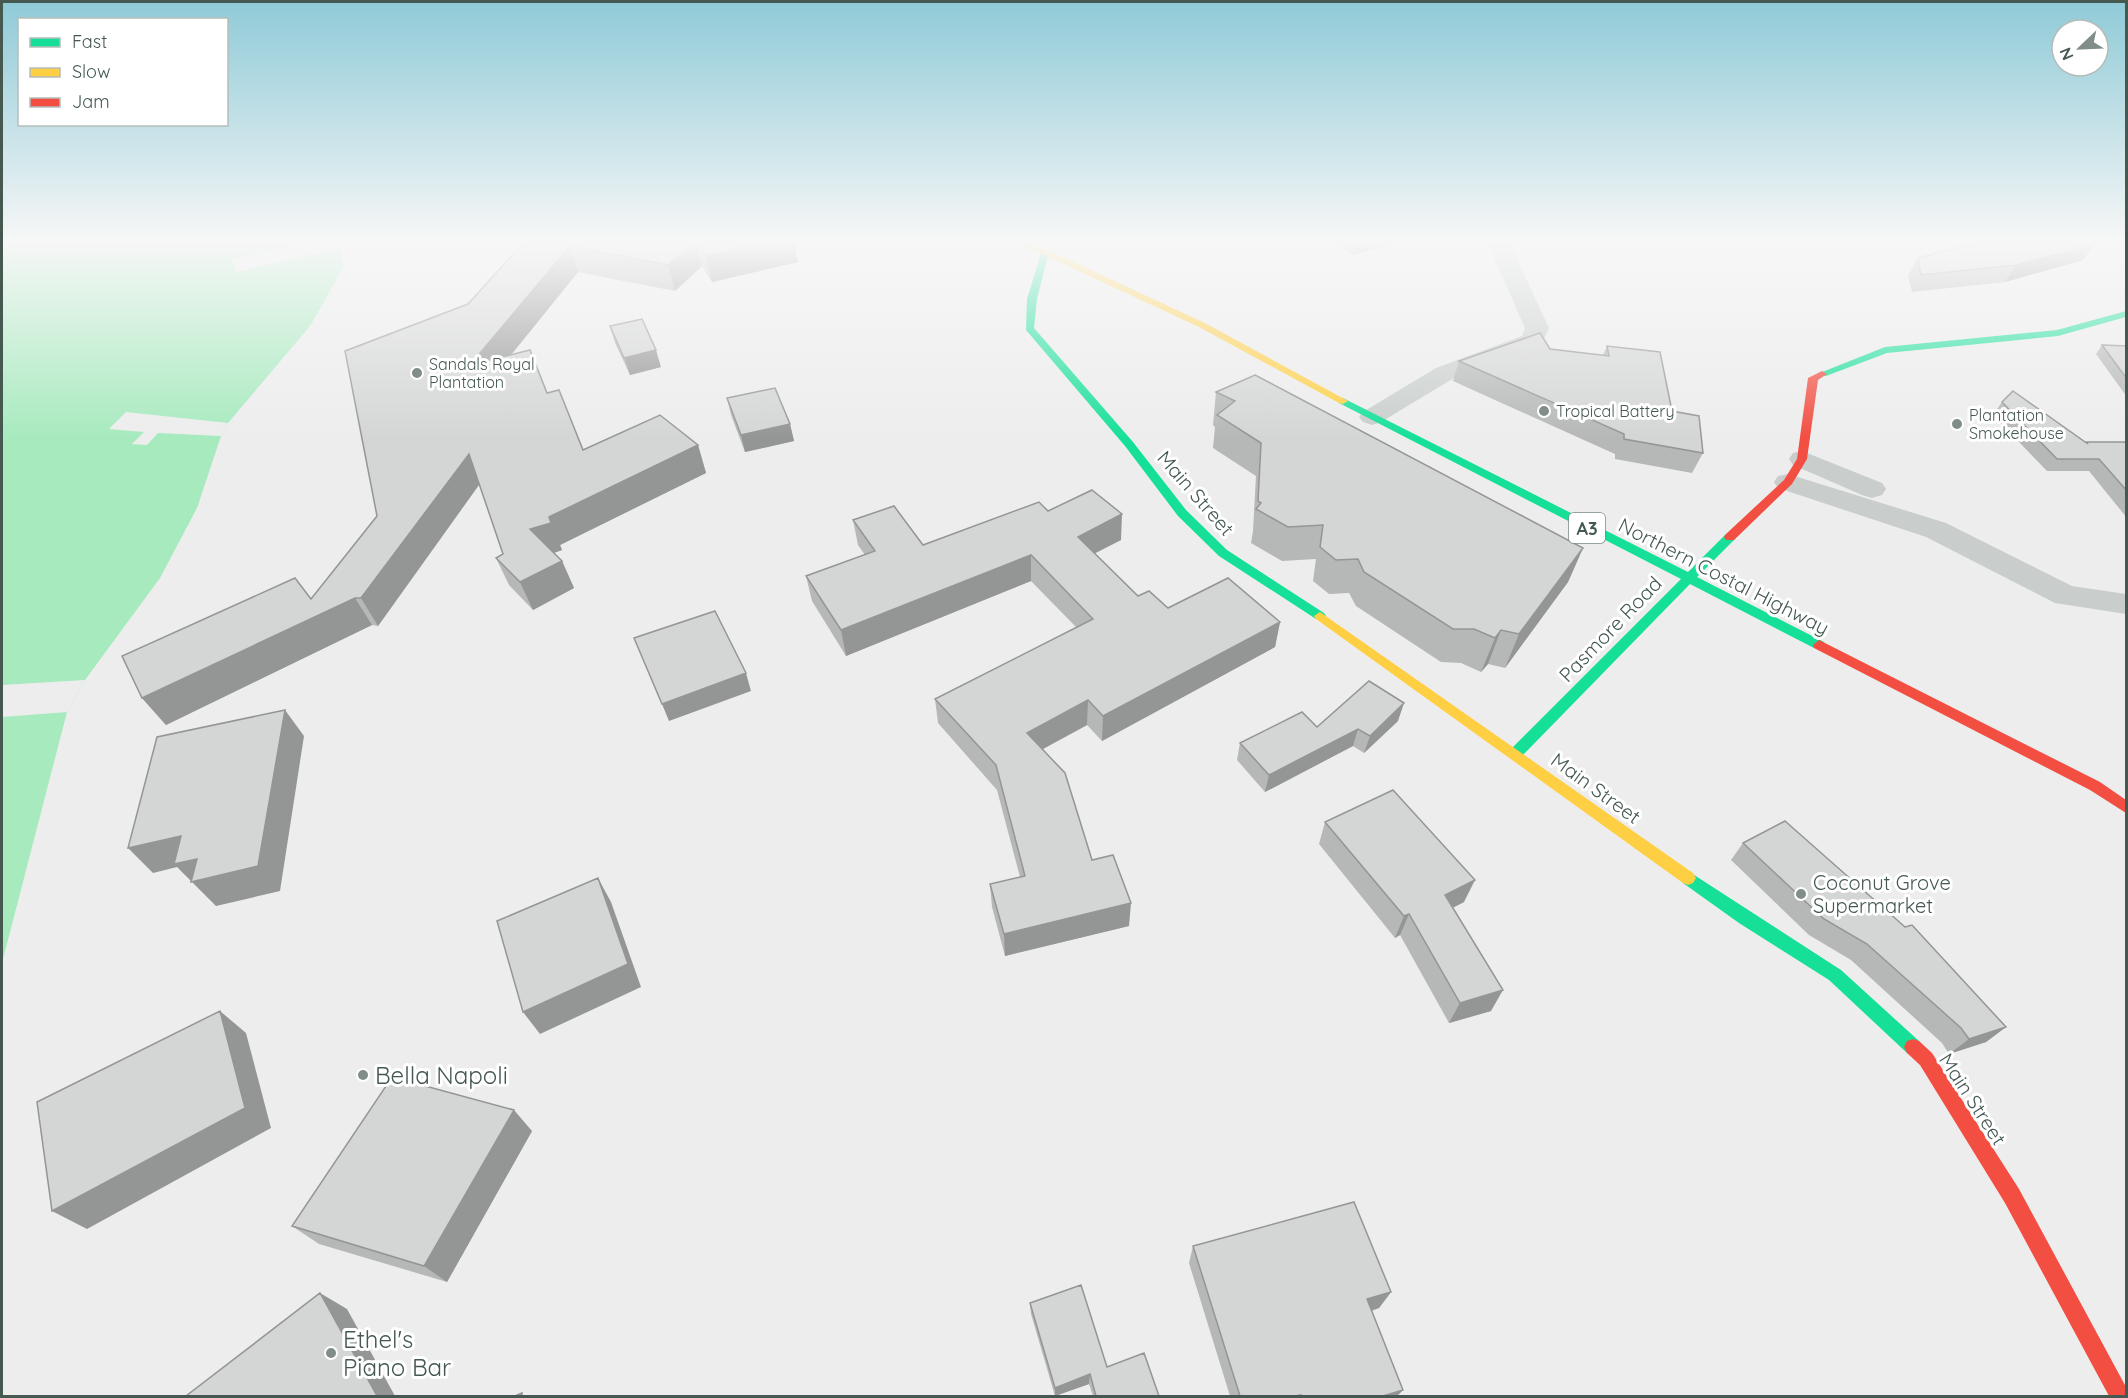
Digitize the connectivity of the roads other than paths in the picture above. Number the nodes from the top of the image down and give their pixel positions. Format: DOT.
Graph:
graph roads {
  1 [pos="1030,307"];
  2 [pos="1164,307"];
  3 [pos="1528,307"];
  4 [pos="2127,314"];
  5 [pos="1372,417"];
  6 [pos="1795,471"];
  7 [pos="1686,579"];
  8 [pos="2127,604"];
  9 [pos="1515,754"];
  10 [pos="2127,807"];
  11 [pos="2120,1396"];
  1 -- 9 [label="street, Main Street"];
  2 -- 5 [label="street, Northern Costal Highway / A3"];
  3 -- 5 [label="street"];
  4 -- 6 [label="street"];
  5 -- 7 [label="street, Northern Costal Highway / A3"];
  6 -- 7 [label="street, Pasmore Road"];
  6 -- 8 [label="street"];
  7 -- 9 [label="street, Pasmore Road"];
  7 -- 10 [label="street, Northern Costal Highway / A3"];
  9 -- 11 [label="street, Main Street"];
}
